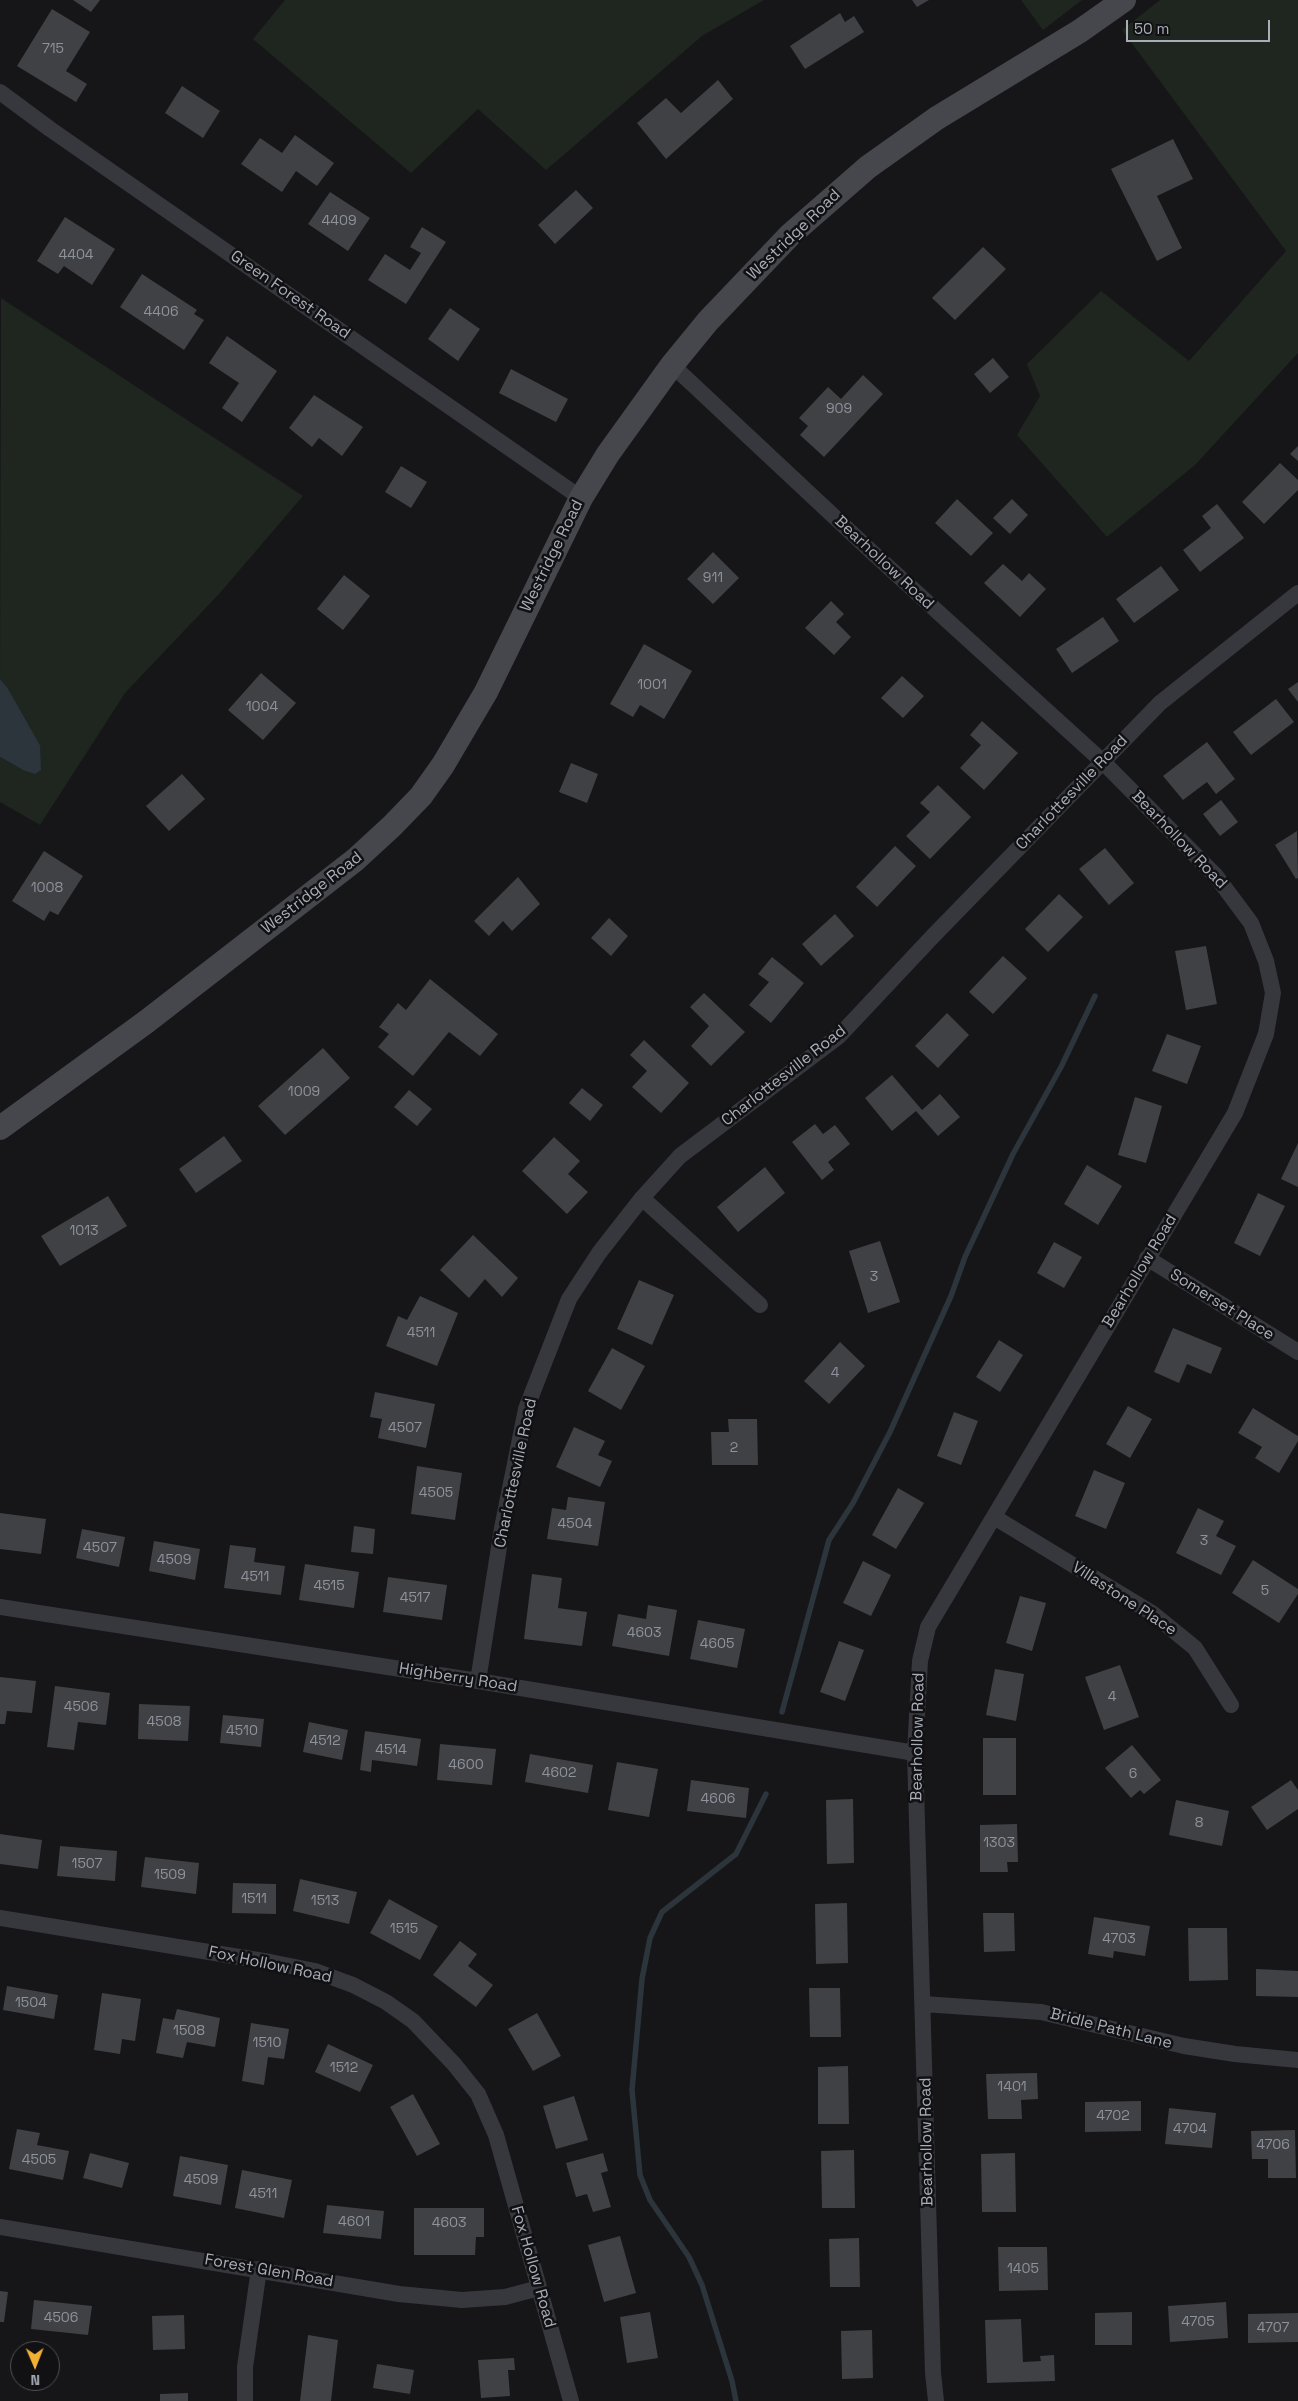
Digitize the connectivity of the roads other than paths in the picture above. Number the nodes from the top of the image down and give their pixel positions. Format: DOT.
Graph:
graph roads {
  1 [pos="1124,0"];
  2 [pos="0,92"];
  3 [pos="672,365"];
  4 [pos="581,498"];
  5 [pos="1298,594"];
  6 [pos="1102,761"];
  7 [pos="0,1128"];
  8 [pos="642,1198"];
  9 [pos="1147,1258"];
  10 [pos="760,1305"];
  11 [pos="1298,1352"];
  12 [pos="994,1517"];
  13 [pos="0,1607"];
  14 [pos="478,1681"];
  15 [pos="1231,1705"];
  16 [pos="915,1753"];
  17 [pos="0,1918"];
  18 [pos="923,2004"];
  19 [pos="1298,2060"];
  20 [pos="0,2227"];
  21 [pos="259,2269"];
  22 [pos="539,2288"];
  23 [pos="245,2401"];
  24 [pos="571,2401"];
  25 [pos="936,2401"];
  1 -- 3 [label="main road, Westridge Road"];
  2 -- 4 [label="street, Green Forest Road"];
  3 -- 4 [label="main road, Westridge Road"];
  3 -- 6 [label="street, Bearhollow Road"];
  4 -- 7 [label="main road, Westridge Road"];
  5 -- 6 [label="street, Charlottesville Road"];
  6 -- 8 [label="street, Charlottesville Road"];
  6 -- 9 [label="street, Bearhollow Road"];
  8 -- 10 [label="street"];
  8 -- 14 [label="street, Charlottesville Road"];
  9 -- 11 [label="street, Somerset Place"];
  9 -- 12 [label="street, Bearhollow Road"];
  12 -- 15 [label="street, Villastone Place"];
  12 -- 16 [label="street, Bearhollow Road"];
  13 -- 14 [label="street, Highberry Road"];
  14 -- 16 [label="street, Highberry Road"];
  16 -- 18 [label="street, Bearhollow Road"];
  17 -- 22 [label="street, Fox Hollow Road"];
  18 -- 19 [label="street, Bridle Path Lane"];
  18 -- 25 [label="street, Bearhollow Road"];
  20 -- 21 [label="street, Forest Glen Road"];
  21 -- 22 [label="street, Forest Glen Road"];
  21 -- 23 [label="street"];
  22 -- 24 [label="street, Fox Hollow Road"];
}
